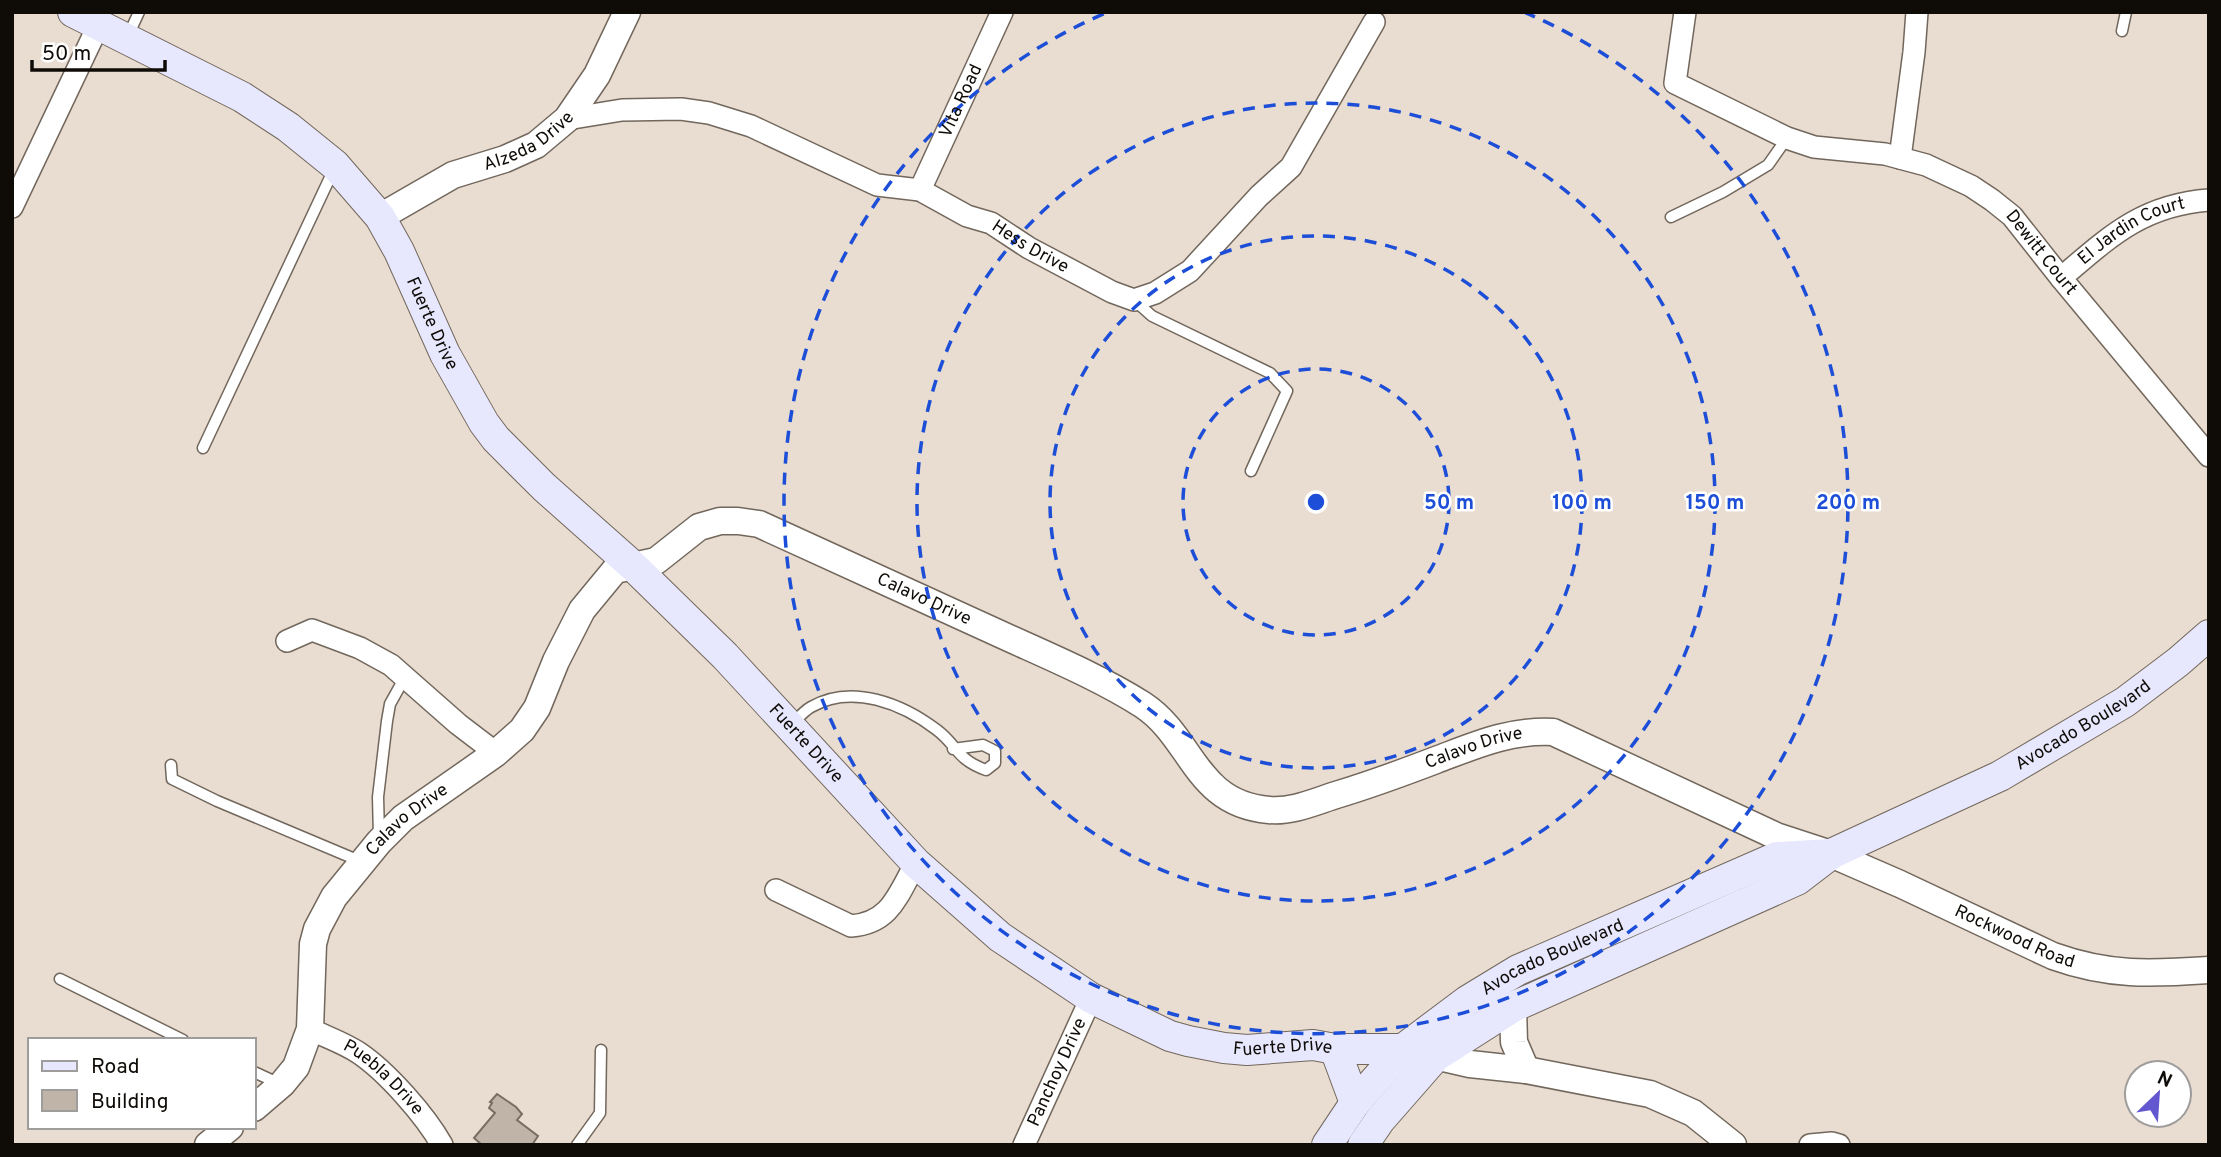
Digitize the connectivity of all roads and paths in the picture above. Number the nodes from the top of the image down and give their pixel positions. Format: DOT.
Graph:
graph roads {
  1 [pos="627,12"];
  2 [pos="1002,12"];
  3 [pos="1685,12"];
  4 [pos="1917,12"];
  5 [pos="2126,12"];
  6 [pos="86,18"];
  7 [pos="1374,22"];
  8 [pos="133,25"];
  9 [pos="2122,31"];
  10 [pos="567,119"];
  11 [pos="1787,138"];
  12 [pos="1900,158"];
  13 [pos="335,165"];
  14 [pos="920,190"];
  15 [pos="2209,200"];
  16 [pos="12,207"];
  17 [pos="380,217"];
  18 [pos="1671,217"];
  19 [pos="2061,278"];
  20 [pos="1134,300"];
  21 [pos="203,448"];
  22 [pos="2209,456"];
  23 [pos="1251,471"];
  24 [pos="634,566"];
  25 [pos="2209,635"];
  26 [pos="287,641"];
  27 [pos="405,677"];
  28 [pos="789,727"];
  29 [pos="953,749"];
  30 [pos="496,753"];
  31 [pos="171,765"];
  32 [pos="371,852"];
  33 [pos="1831,854"];
  34 [pos="916,863"];
  35 [pos="776,890"];
  36 [pos="2209,970"];
  37 [pos="60,979"];
  38 [pos="1091,998"];
  39 [pos="1513,1007"];
  40 [pos="310,1029"];
  41 [pos="179,1038"];
  42 [pos="1335,1049"];
  43 [pos="1404,1049"];
  44 [pos="601,1050"];
  45 [pos="1436,1056"];
  46 [pos="1527,1070"];
  47 [pos="256,1073"];
  48 [pos="282,1084"];
  49 [pos="1355,1103"];
  50 [pos="256,1106"];
  51 [pos="228,1129"];
  52 [pos="208,1145"];
  53 [pos="442,1145"];
  54 [pos="577,1145"];
  55 [pos="1024,1145"];
  56 [pos="1327,1145"];
  57 [pos="1363,1145"];
  58 [pos="1733,1145"];
  59 [pos="1810,1145"];
  60 [pos="1839,1145"];
  1 -- 10 [label="street, Alzeda Drive"];
  2 -- 14 [label="street, Vita Road"];
  3 -- 11 [label="street, Dewitt Court"];
  4 -- 12 [label="street"];
  5 -- 9 [label="lane"];
  6 -- 8 [label="main road, Fuerte Drive"];
  6 -- 16 [label="street"];
  7 -- 20 [label="street"];
  8 -- 13 [label="main road, Fuerte Drive"];
  10 -- 14 [label="street, Hess Drive"];
  10 -- 17 [label="street, Alzeda Drive"];
  11 -- 12 [label="street, Dewitt Court"];
  11 -- 18 [label="lane"];
  12 -- 19 [label="street, Dewitt Court"];
  13 -- 17 [label="main road, Fuerte Drive"];
  13 -- 21 [label="lane"];
  14 -- 20 [label="street, Hess Drive"];
  15 -- 19 [label="street, El Jardin Court"];
  17 -- 24 [label="main road, Fuerte Drive"];
  19 -- 22 [label="street, Dewitt Court"];
  20 -- 23 [label="lane"];
  24 -- 28 [label="main road, Fuerte Drive"];
  24 -- 30 [label="street, Calavo Drive"];
  24 -- 33 [label="street, Calavo Drive"];
  25 -- 33 [label="main road, Avocado Boulevard"];
  26 -- 27 [label="street"];
  27 -- 30 [label="street"];
  27 -- 32 [label="lane"];
  28 -- 29 [label="lane"];
  28 -- 34 [label="main road, Fuerte Drive"];
  30 -- 32 [label="street, Calavo Drive"];
  31 -- 32 [label="lane"];
  32 -- 40 [label="street, Calavo Drive"];
  33 -- 36 [label="street, Rockwood Road"];
  33 -- 39 [label="main road, Avocado Boulevard"];
  33 -- 43 [label="main road, Avocado Boulevard"];
  34 -- 35 [label="street"];
  34 -- 38 [label="main road, Fuerte Drive"];
  37 -- 41 [label="lane"];
  38 -- 42 [label="main road, Fuerte Drive"];
  38 -- 55 [label="street, Panchoy Drive"];
  39 -- 45 [label="main road, Avocado Boulevard"];
  39 -- 46 [label="street"];
  40 -- 48 [label="street, Calavo Drive"];
  40 -- 53 [label="street, Puebla Drive"];
  42 -- 43 [label="main road, Fuerte Drive"];
  42 -- 49 [label="main road"];
  43 -- 45 [label="street, Fuerte Drive"];
  43 -- 49 [label="main road, Avocado Boulevard"];
  44 -- 54 [label="lane"];
  45 -- 46 [label="street, Fuerte Drive"];
  45 -- 57 [label="main road, Avocado Boulevard"];
  46 -- 58 [label="street, Fuerte Drive"];
  47 -- 48 [label="lane"];
  48 -- 50 [label="street, Calavo Drive"];
  49 -- 56 [label="main road, Avocado Boulevard"];
  51 -- 52 [label="street"];
  59 -- 60 [label="street"];
}
